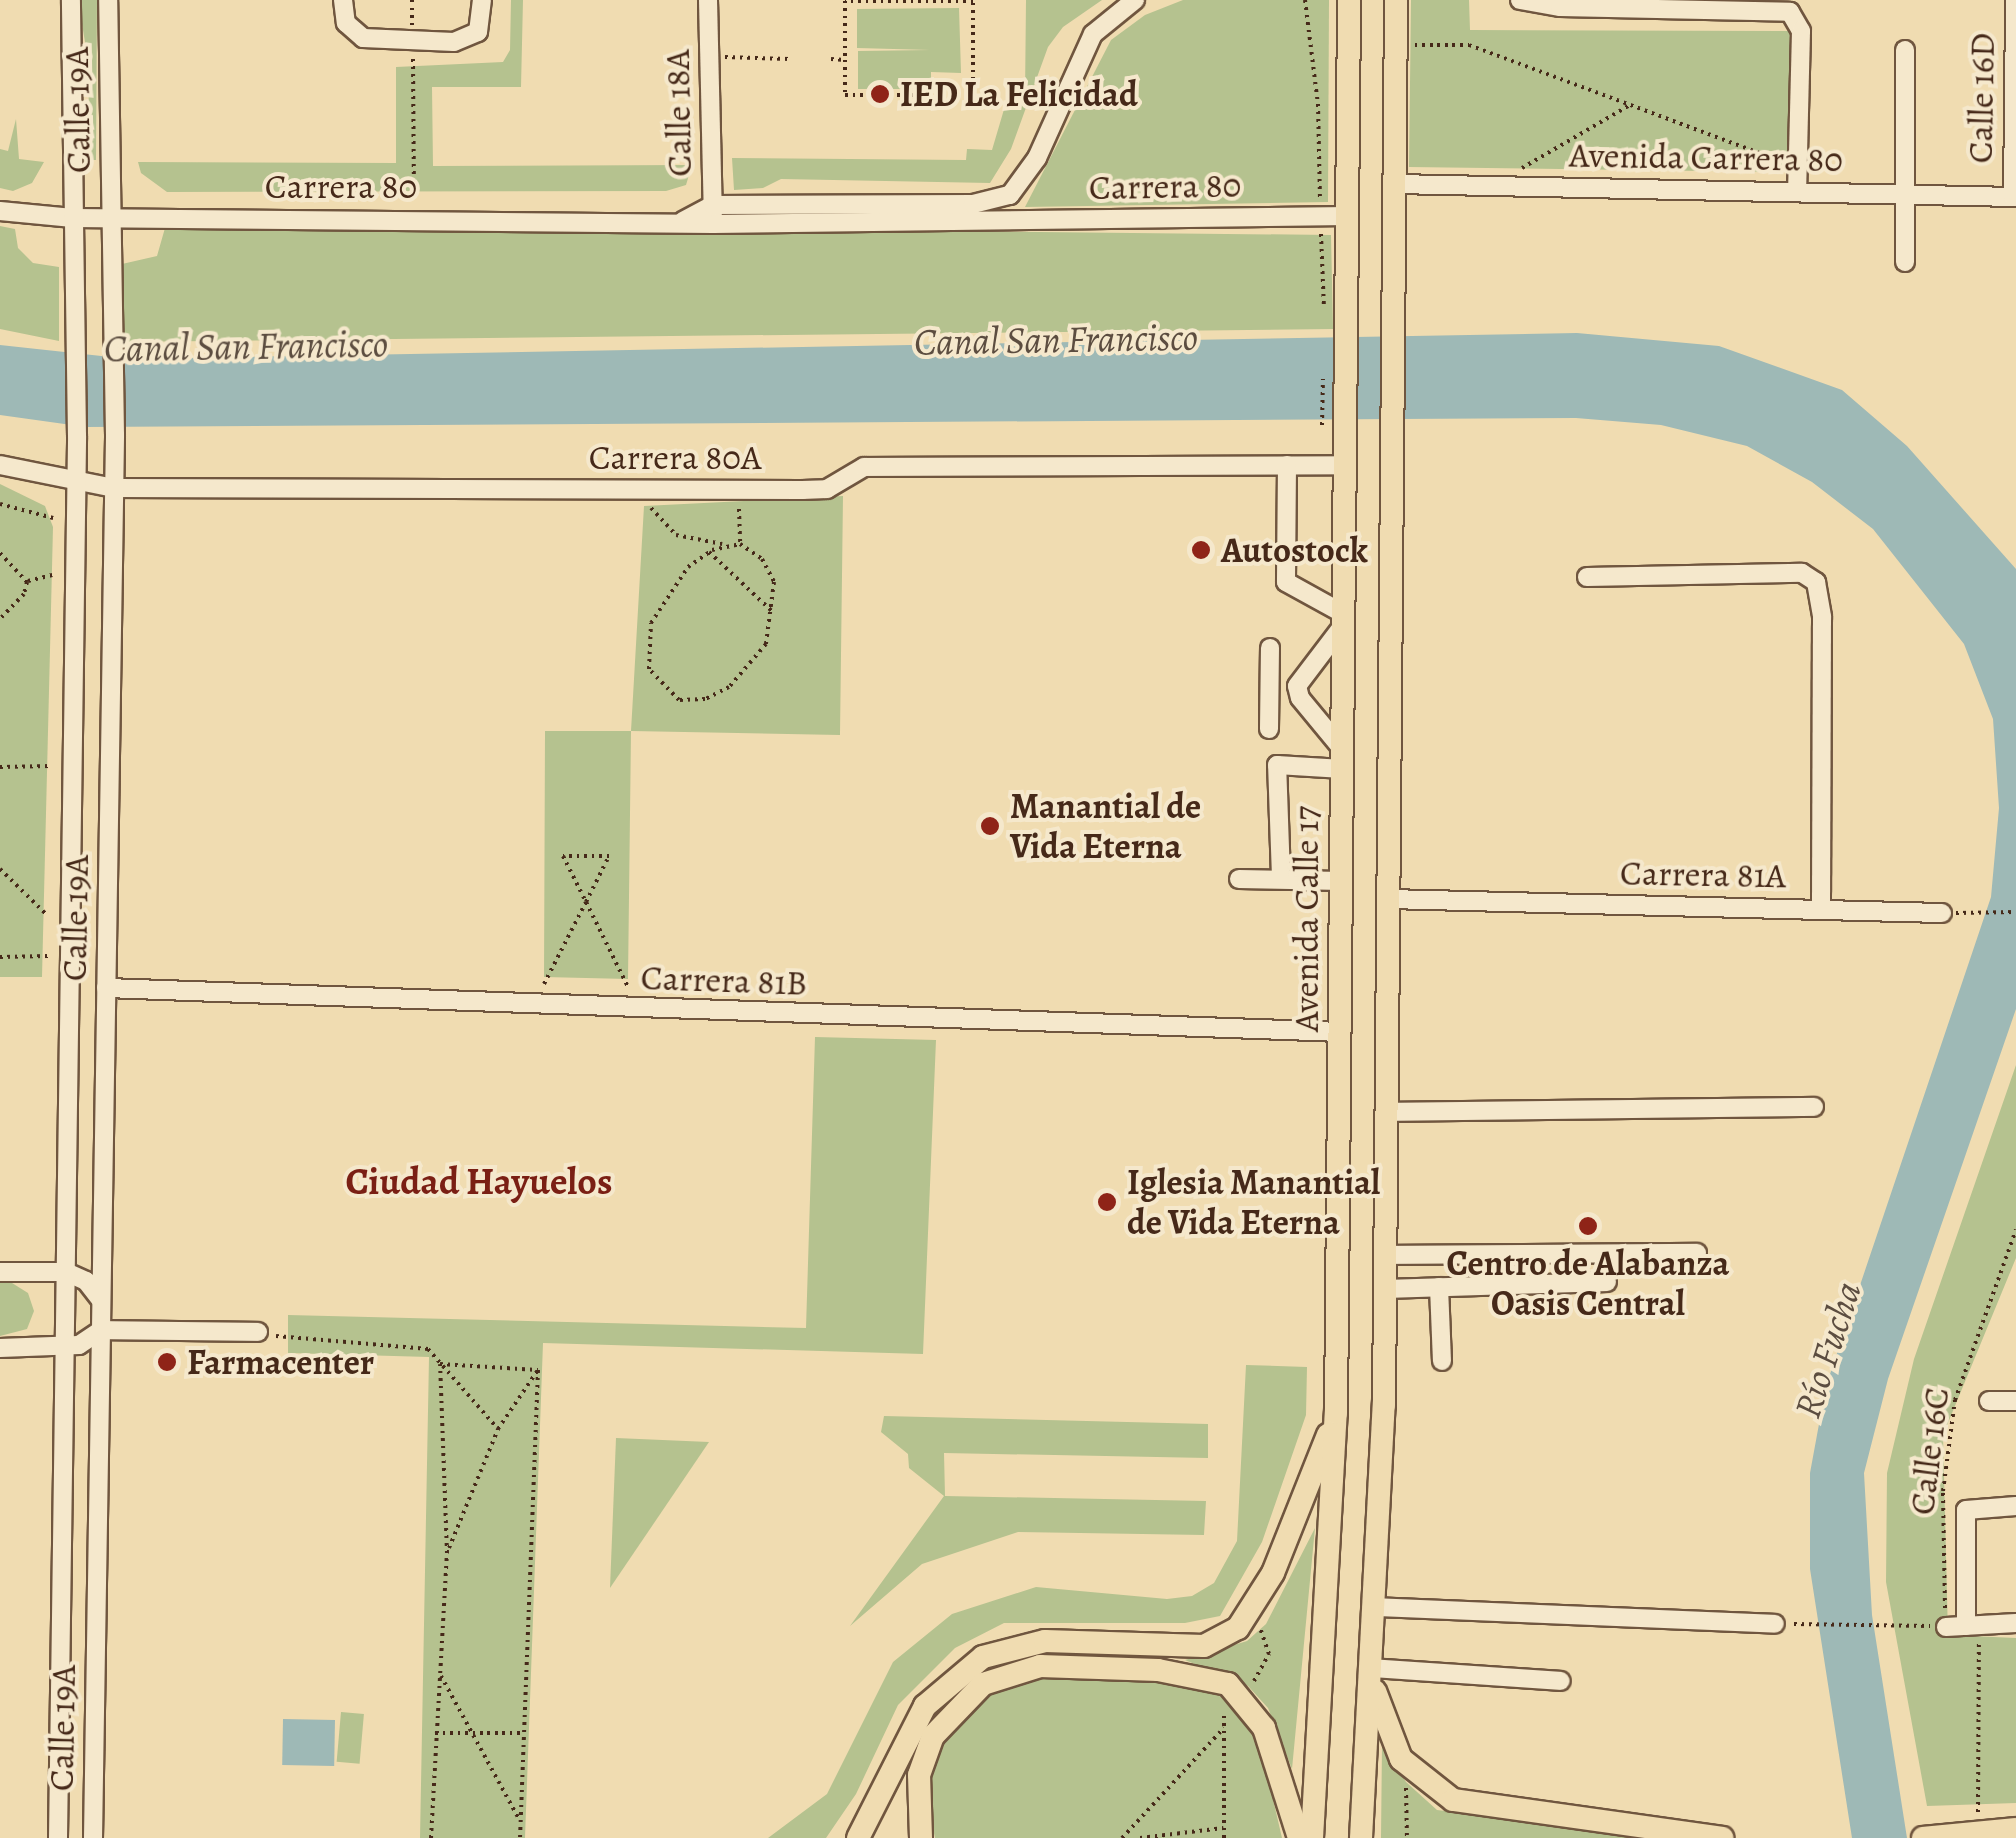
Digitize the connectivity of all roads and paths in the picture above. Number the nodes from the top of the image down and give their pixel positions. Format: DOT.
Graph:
graph roads {
  1 [pos="71,0"];
  2 [pos="108,0"];
  3 [pos="344,0"];
  4 [pos="412,0"];
  5 [pos="482,0"];
  6 [pos="708,0"];
  7 [pos="914,0"];
  8 [pos="1135,0"];
  9 [pos="1305,0"];
  10 [pos="1349,0"];
  11 [pos="1396,0"];
  12 [pos="1520,0"];
  13 [pos="2015,0"];
  14 [pos="412,30"];
  15 [pos="1414,44"];
  16 [pos="1904,50"];
  17 [pos="412,54"];
  18 [pos="723,57"];
  19 [pos="790,59"];
  20 [pos="831,59"];
  21 [pos="845,60"];
  22 [pos="1630,104"];
  23 [pos="1798,167"];
  24 [pos="1395,184"];
  25 [pos="1492,185"];
  26 [pos="1797,190"];
  27 [pos="1903,194"];
  28 [pos="414,195"];
  29 [pos="2014,197"];
  30 [pos="0,211"];
  31 [pos="713,214"];
  32 [pos="1320,216"];
  33 [pos="1348,216"];
  34 [pos="73,218"];
  35 [pos="111,218"];
  36 [pos="1905,262"];
  37 [pos="1324,319"];
  38 [pos="1323,371"];
  39 [pos="1322,425"];
  40 [pos="1346,454"];
  41 [pos="0,464"];
  42 [pos="1287,465"];
  43 [pos="77,483"];
  44 [pos="114,488"];
  45 [pos="739,490"];
  46 [pos="649,503"];
  47 [pos="0,504"];
  48 [pos="52,518"];
  49 [pos="727,544"];
  50 [pos="740,544"];
  51 [pos="709,552"];
  52 [pos="0,553"];
  53 [pos="52,576"];
  54 [pos="1586,577"];
  55 [pos="27,582"];
  56 [pos="774,613"];
  57 [pos="0,619"];
  58 [pos="1344,619"];
  59 [pos="1270,648"];
  60 [pos="1270,686"];
  61 [pos="1297,686"];
  62 [pos="1268,729"];
  63 [pos="1343,760"];
  64 [pos="51,766"];
  65 [pos="0,768"];
  66 [pos="0,868"];
  67 [pos="1281,877"];
  68 [pos="1239,879"];
  69 [pos="1342,881"];
  70 [pos="1388,899"];
  71 [pos="586,902"];
  72 [pos="1821,910"];
  73 [pos="2016,912"];
  74 [pos="1942,913"];
  75 [pos="48,916"];
  76 [pos="48,956"];
  77 [pos="0,957"];
  78 [pos="544,984"];
  79 [pos="628,987"];
  80 [pos="106,988"];
  81 [pos="1340,1032"];
  82 [pos="1814,1107"];
  83 [pos="1386,1112"];
  84 [pos="2016,1230"];
  85 [pos="1697,1253"];
  86 [pos="1386,1255"];
  87 [pos="0,1272"];
  88 [pos="66,1272"];
  89 [pos="1608,1282"];
  90 [pos="1439,1287"];
  91 [pos="1386,1289"];
  92 [pos="101,1301"];
  93 [pos="101,1330"];
  94 [pos="258,1332"];
  95 [pos="65,1347"];
  96 [pos="0,1348"];
  97 [pos="1442,1361"];
  98 [pos="440,1364"];
  99 [pos="538,1370"];
  100 [pos="1989,1401"];
  101 [pos="2016,1401"];
  102 [pos="1336,1412"];
  103 [pos="498,1429"];
  104 [pos="2016,1506"];
  105 [pos="447,1553"];
  106 [pos="1375,1607"];
  107 [pos="2016,1623"];
  108 [pos="1775,1624"];
  109 [pos="1907,1626"];
  110 [pos="1973,1626"];
  111 [pos="1946,1627"];
  112 [pos="1371,1670"];
  113 [pos="442,1676"];
  114 [pos="1561,1681"];
  115 [pos="1224,1728"];
  116 [pos="471,1732"];
  117 [pos="522,1732"];
  118 [pos="436,1733"];
  119 [pos="1406,1766"];
  120 [pos="1364,1788"];
  121 [pos="1978,1812"];
  122 [pos="520,1821"];
  123 [pos="2016,1829"];
  124 [pos="1930,1837"];
  125 [pos="58,1838"];
  126 [pos="93,1838"];
  127 [pos="431,1838"];
  128 [pos="520,1838"];
  129 [pos="858,1838"];
  130 [pos="921,1838"];
  131 [pos="1122,1838"];
  132 [pos="1140,1838"];
  133 [pos="1224,1838"];
  134 [pos="1299,1838"];
  135 [pos="1312,1838"];
  136 [pos="1361,1838"];
  137 [pos="1371,1838"];
  138 [pos="1407,1838"];
  139 [pos="1722,1838"];
  1 -- 34 [label="street, Calle 19A"];
  2 -- 35 [label="street, Calle 19A"];
  3 -- 5 [label="street"];
  4 -- 14 [label="path"];
  6 -- 31 [label="street, Calle 18A"];
  7 -- 21 [label="path"];
  7 -- 21 [label="path"];
  8 -- 31 [label="street, Carrera 80"];
  9 -- 32 [label="path"];
  10 -- 33 [label="main road, Avenida Calle 17"];
  11 -- 24 [label="main road"];
  12 -- 23 [label="street"];
  13 -- 29 [label="street, Calle 16D"];
  15 -- 22 [label="path"];
  16 -- 27 [label="street"];
  17 -- 28 [label="path"];
  18 -- 19 [label="path"];
  20 -- 21 [label="path"];
  22 -- 23 [label="path"];
  22 -- 25 [label="path"];
  23 -- 26 [label="street"];
  24 -- 25 [label="street, Avenida Carrera 80"];
  24 -- 70 [label="main road"];
  25 -- 26 [label="street, Avenida Carrera 80"];
  26 -- 27 [label="street, Avenida Carrera 80"];
  27 -- 29 [label="street, Avenida Carrera 80"];
  27 -- 36 [label="street"];
  30 -- 34 [label="street, Carrera 80"];
  31 -- 32 [label="street, Carrera 80"];
  31 -- 35 [label="street, Carrera 80"];
  32 -- 33 [label="street, Carrera 80"];
  32 -- 37 [label="path"];
  33 -- 40 [label="main road, Avenida Calle 17"];
  34 -- 35 [label="street, Carrera 80"];
  34 -- 43 [label="street, Calle 19A"];
  35 -- 44 [label="street, Calle 19A"];
  38 -- 39 [label="path"];
  40 -- 42 [label="street, Carrera 80A"];
  40 -- 58 [label="main road, Avenida Calle 17"];
  41 -- 43 [label="street, Carrera 80A"];
  42 -- 45 [label="street, Carrera 80A"];
  42 -- 58 [label="street"];
  43 -- 44 [label="street, Carrera 80A"];
  43 -- 88 [label="street, Calle 19A"];
  44 -- 45 [label="street, Carrera 80A"];
  44 -- 80 [label="street, Calle 19A"];
  45 -- 50 [label="path"];
  46 -- 49 [label="path"];
  47 -- 48 [label="path"];
  49 -- 50 [label="path"];
  49 -- 51 [label="path"];
  50 -- 56 [label="path"];
  51 -- 56 [label="path"];
  51 -- 56 [label="path"];
  52 -- 55 [label="path"];
  53 -- 55 [label="path"];
  54 -- 72 [label="street"];
  55 -- 57 [label="path"];
  58 -- 61 [label="street"];
  58 -- 63 [label="main road, Avenida Calle 17"];
  59 -- 60 [label="street"];
  60 -- 61 [label="street"];
  60 -- 62 [label="street"];
  61 -- 63 [label="street"];
  63 -- 67 [label="street"];
  63 -- 69 [label="main road, Avenida Calle 17"];
  64 -- 65 [label="path"];
  66 -- 75 [label="path"];
  67 -- 68 [label="street"];
  67 -- 69 [label="street"];
  69 -- 81 [label="main road, Avenida Calle 17"];
  70 -- 72 [label="street, Carrera 81A"];
  70 -- 83 [label="main road"];
  71 -- 71 [label="path"];
  71 -- 78 [label="path"];
  71 -- 79 [label="path"];
  72 -- 74 [label="street, Carrera 81A"];
  73 -- 74 [label="path"];
  76 -- 77 [label="path"];
  80 -- 81 [label="street, Carrera 81B"];
  80 -- 92 [label="street, Calle 19A"];
  81 -- 102 [label="main road, Avenida Calle 17"];
  82 -- 83 [label="street"];
  83 -- 86 [label="main road"];
  84 -- 111 [label="path, Calle 16C"];
  85 -- 86 [label="street"];
  86 -- 91 [label="main road"];
  87 -- 88 [label="street"];
  88 -- 92 [label="street"];
  88 -- 95 [label="street, Calle 19A"];
  89 -- 90 [label="street"];
  90 -- 91 [label="street"];
  90 -- 97 [label="street"];
  91 -- 106 [label="main road"];
  92 -- 93 [label="street, Calle 19A"];
  93 -- 94 [label="street"];
  93 -- 95 [label="street"];
  93 -- 126 [label="street, Calle 19A"];
  94 -- 98 [label="path"];
  95 -- 96 [label="street"];
  95 -- 125 [label="street, Calle 19A"];
  98 -- 99 [label="path"];
  98 -- 103 [label="path"];
  98 -- 105 [label="path"];
  99 -- 103 [label="path"];
  99 -- 117 [label="path"];
  100 -- 101 [label="street"];
  102 -- 129 [label="main road"];
  102 -- 135 [label="main road, Avenida Calle 17"];
  103 -- 105 [label="path"];
  104 -- 110 [label="street"];
  105 -- 113 [label="path"];
  106 -- 108 [label="street"];
  106 -- 112 [label="main road"];
  107 -- 110 [label="street"];
  108 -- 109 [label="path"];
  110 -- 111 [label="street"];
  110 -- 121 [label="path"];
  112 -- 114 [label="street"];
  112 -- 119 [label="main road"];
  112 -- 120 [label="main road"];
  113 -- 116 [label="path"];
  113 -- 118 [label="path"];
  115 -- 131 [label="path"];
  116 -- 117 [label="path"];
  116 -- 118 [label="path"];
  116 -- 122 [label="path"];
  117 -- 122 [label="path"];
  118 -- 127 [label="path"];
  119 -- 138 [label="path"];
  119 -- 139 [label="main road"];
  120 -- 136 [label="main road"];
  120 -- 137 [label="main road"];
  122 -- 128 [label="path"];
  123 -- 124 [label="main road"];
  130 -- 134 [label="main road"];
  132 -- 133 [label="path"];
}
